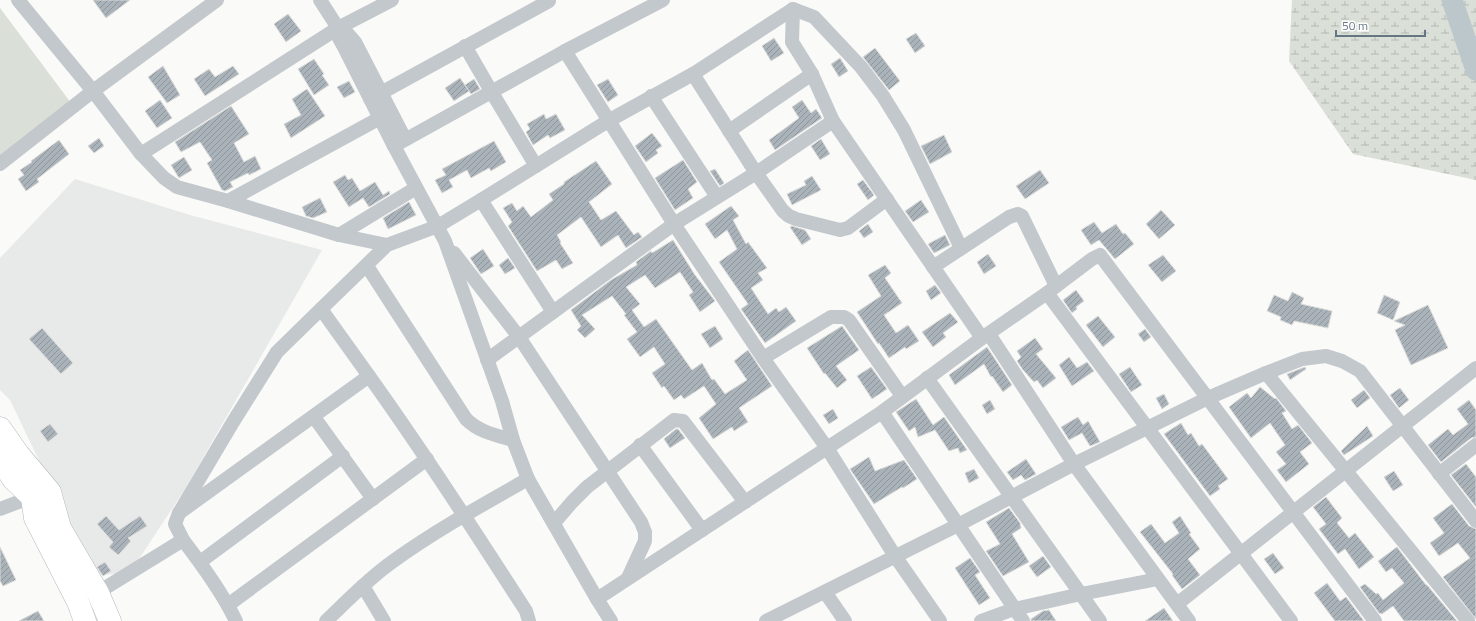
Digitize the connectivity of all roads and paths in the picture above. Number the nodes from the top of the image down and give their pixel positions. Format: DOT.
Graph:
graph roads {
  1 [pos="18,0"];
  2 [pos="217,0"];
  3 [pos="320,0"];
  4 [pos="392,0"];
  5 [pos="663,0"];
  6 [pos="549,1"];
  7 [pos="793,9"];
  8 [pos="338,28"];
  9 [pos="465,46"];
  10 [pos="565,51"];
  11 [pos="693,74"];
  12 [pos="812,74"];
  13 [pos="93,91"];
  14 [pos="491,92"];
  15 [pos="376,96"];
  16 [pos="651,96"];
  17 [pos="380,118"];
  18 [pos="608,121"];
  19 [pos="833,121"];
  20 [pos="729,131"];
  21 [pos="400,142"];
  22 [pos="141,154"];
  23 [pos="0,164"];
  24 [pos="536,166"];
  25 [pos="756,173"];
  26 [pos="416,188"];
  27 [pos="717,197"];
  28 [pos="887,199"];
  29 [pos="481,200"];
  30 [pos="228,201"];
  31 [pos="674,224"];
  32 [pos="438,226"];
  33 [pos="339,235"];
  34 [pos="445,241"];
  35 [pos="387,245"];
  36 [pos="961,248"];
  37 [pos="367,266"];
  38 [pos="932,267"];
  39 [pos="1051,290"];
  40 [pos="321,309"];
  41 [pos="553,312"];
  42 [pos="985,336"];
  43 [pos="519,337"];
  44 [pos="764,358"];
  45 [pos="487,360"];
  46 [pos="1476,368"];
  47 [pos="1266,373"];
  48 [pos="369,376"];
  49 [pos="928,378"];
  50 [pos="902,396"];
  51 [pos="1208,398"];
  52 [pos="882,412"];
  53 [pos="314,417"];
  54 [pos="1402,426"];
  55 [pos="0,428"];
  56 [pos="1148,428"];
  57 [pos="513,440"];
  58 [pos="640,445"];
  59 [pos="1476,445"];
  60 [pos="827,448"];
  61 [pos="343,456"];
  62 [pos="0,458"];
  63 [pos="427,458"];
  64 [pos="1074,464"];
  65 [pos="608,471"];
  66 [pos="1346,471"];
  67 [pos="1439,474"];
  68 [pos="528,480"];
  69 [pos="41,494"];
  70 [pos="1012,497"];
  71 [pos="373,499"];
  72 [pos="745,502"];
  73 [pos="0,509"];
  74 [pos="1294,512"];
  75 [pos="178,513"];
  76 [pos="464,515"];
  77 [pos="1476,521"];
  78 [pos="554,522"];
  79 [pos="958,525"];
  80 [pos="702,530"];
  81 [pos="183,540"];
  82 [pos="1241,554"];
  83 [pos="895,556"];
  84 [pos="200,562"];
  85 [pos="628,579"];
  86 [pos="1158,579"];
  87 [pos="363,586"];
  88 [pos="825,592"];
  89 [pos="98,594"];
  90 [pos="1081,594"];
  91 [pos="597,599"];
  92 [pos="1177,604"];
  93 [pos="228,605"];
  94 [pos="1014,609"];
  95 [pos="81,612"];
  96 [pos="775,619"];
  97 [pos="110,621"];
  98 [pos="236,621"];
  99 [pos="326,621"];
  100 [pos="384,621"];
  101 [pos="530,621"];
  102 [pos="611,621"];
  103 [pos="845,621"];
  104 [pos="940,621"];
  105 [pos="981,621"];
  106 [pos="1022,621"];
  107 [pos="1100,621"];
  108 [pos="1189,621"];
  109 [pos="1291,621"];
  110 [pos="1375,621"];
  111 [pos="1468,621"];
  1 -- 13 [label="street"];
  2 -- 13 [label="street"];
  3 -- 8 [label="street"];
  4 -- 8 [label="street"];
  5 -- 10 [label="street"];
  6 -- 9 [label="street"];
  7 -- 11 [label="street"];
  7 -- 12 [label="street"];
  7 -- 36 [label="street"];
  8 -- 15 [label="street"];
  8 -- 22 [label="street"];
  9 -- 14 [label="street"];
  9 -- 15 [label="street"];
  10 -- 14 [label="street"];
  10 -- 18 [label="street"];
  11 -- 16 [label="street"];
  11 -- 20 [label="street"];
  12 -- 19 [label="street"];
  12 -- 20 [label="street"];
  13 -- 22 [label="street"];
  13 -- 23 [label="street"];
  14 -- 21 [label="street"];
  14 -- 24 [label="street"];
  15 -- 17 [label="street"];
  15 -- 21 [label="street"];
  16 -- 18 [label="street"];
  16 -- 27 [label="street"];
  17 -- 21 [label="street"];
  17 -- 30 [label="street"];
  18 -- 24 [label="street"];
  18 -- 31 [label="street"];
  19 -- 25 [label="street"];
  19 -- 28 [label="street"];
  20 -- 25 [label="street"];
  21 -- 26 [label="street"];
  22 -- 30 [label="street"];
  24 -- 29 [label="street"];
  25 -- 27 [label="street"];
  25 -- 28 [label="street"];
  26 -- 32 [label="street"];
  26 -- 33 [label="street"];
  27 -- 31 [label="street"];
  28 -- 38 [label="street"];
  29 -- 32 [label="street"];
  29 -- 41 [label="street"];
  30 -- 33 [label="street"];
  31 -- 41 [label="street"];
  31 -- 44 [label="street"];
  32 -- 34 [label="street"];
  32 -- 35 [label="street"];
  33 -- 35 [label="street"];
  34 -- 43 [label="street"];
  34 -- 45 [label="street"];
  35 -- 37 [label="street"];
  36 -- 38 [label="street"];
  36 -- 39 [label="street"];
  37 -- 40 [label="street"];
  37 -- 57 [label="street"];
  38 -- 42 [label="street"];
  39 -- 42 [label="street"];
  39 -- 51 [label="street"];
  39 -- 56 [label="street"];
  40 -- 48 [label="street"];
  40 -- 75 [label="street"];
  41 -- 43 [label="street"];
  42 -- 49 [label="street"];
  42 -- 64 [label="street"];
  43 -- 45 [label="street"];
  43 -- 65 [label="street"];
  44 -- 50 [label="street"];
  44 -- 60 [label="street"];
  45 -- 57 [label="street"];
  46 -- 54 [label="street"];
  47 -- 51 [label="street"];
  47 -- 54 [label="street"];
  47 -- 66 [label="street"];
  48 -- 53 [label="street"];
  48 -- 63 [label="street"];
  49 -- 50 [label="street"];
  49 -- 70 [label="street"];
  50 -- 52 [label="street"];
  51 -- 56 [label="street"];
  51 -- 74 [label="street"];
  52 -- 60 [label="street"];
  52 -- 79 [label="street"];
  53 -- 61 [label="street"];
  53 -- 75 [label="street"];
  54 -- 66 [label="street"];
  54 -- 67 [label="street"];
  55 -- 69 [label="main road"];
  56 -- 64 [label="street"];
  56 -- 82 [label="street"];
  57 -- 68 [label="street"];
  58 -- 65 [label="street"];
  58 -- 72 [label="street"];
  58 -- 80 [label="street"];
  59 -- 67 [label="street"];
  60 -- 72 [label="street"];
  60 -- 83 [label="street"];
  61 -- 71 [label="street"];
  61 -- 84 [label="street"];
  62 -- 69 [label="main road"];
  63 -- 71 [label="street"];
  63 -- 76 [label="street"];
  64 -- 70 [label="street"];
  64 -- 86 [label="street"];
  65 -- 78 [label="street"];
  65 -- 85 [label="street"];
  66 -- 74 [label="street"];
  66 -- 111 [label="street"];
  67 -- 77 [label="street"];
  68 -- 76 [label="street"];
  68 -- 78 [label="street"];
  69 -- 73 [label="street"];
  69 -- 89 [label="main road"];
  69 -- 95 [label="main road"];
  70 -- 79 [label="street"];
  70 -- 90 [label="street"];
  71 -- 93 [label="street"];
  72 -- 80 [label="street"];
  74 -- 82 [label="street"];
  74 -- 110 [label="street"];
  75 -- 81 [label="street"];
  76 -- 87 [label="street"];
  76 -- 101 [label="street"];
  78 -- 91 [label="street"];
  79 -- 83 [label="street"];
  79 -- 94 [label="street"];
  80 -- 85 [label="street"];
  81 -- 84 [label="street"];
  81 -- 89 [label="street"];
  82 -- 92 [label="street"];
  82 -- 109 [label="street"];
  83 -- 88 [label="street"];
  83 -- 104 [label="street"];
  84 -- 93 [label="street"];
  85 -- 91 [label="street"];
  86 -- 90 [label="street"];
  86 -- 92 [label="street"];
  87 -- 99 [label="street"];
  87 -- 100 [label="street"];
  88 -- 96 [label="street"];
  88 -- 103 [label="street"];
  89 -- 95 [label="street"];
  89 -- 97 [label="main road"];
  90 -- 94 [label="street"];
  90 -- 107 [label="street"];
  91 -- 102 [label="street"];
  92 -- 108 [label="street"];
  93 -- 98 [label="street"];
  94 -- 105 [label="street"];
  94 -- 106 [label="street"];
}
